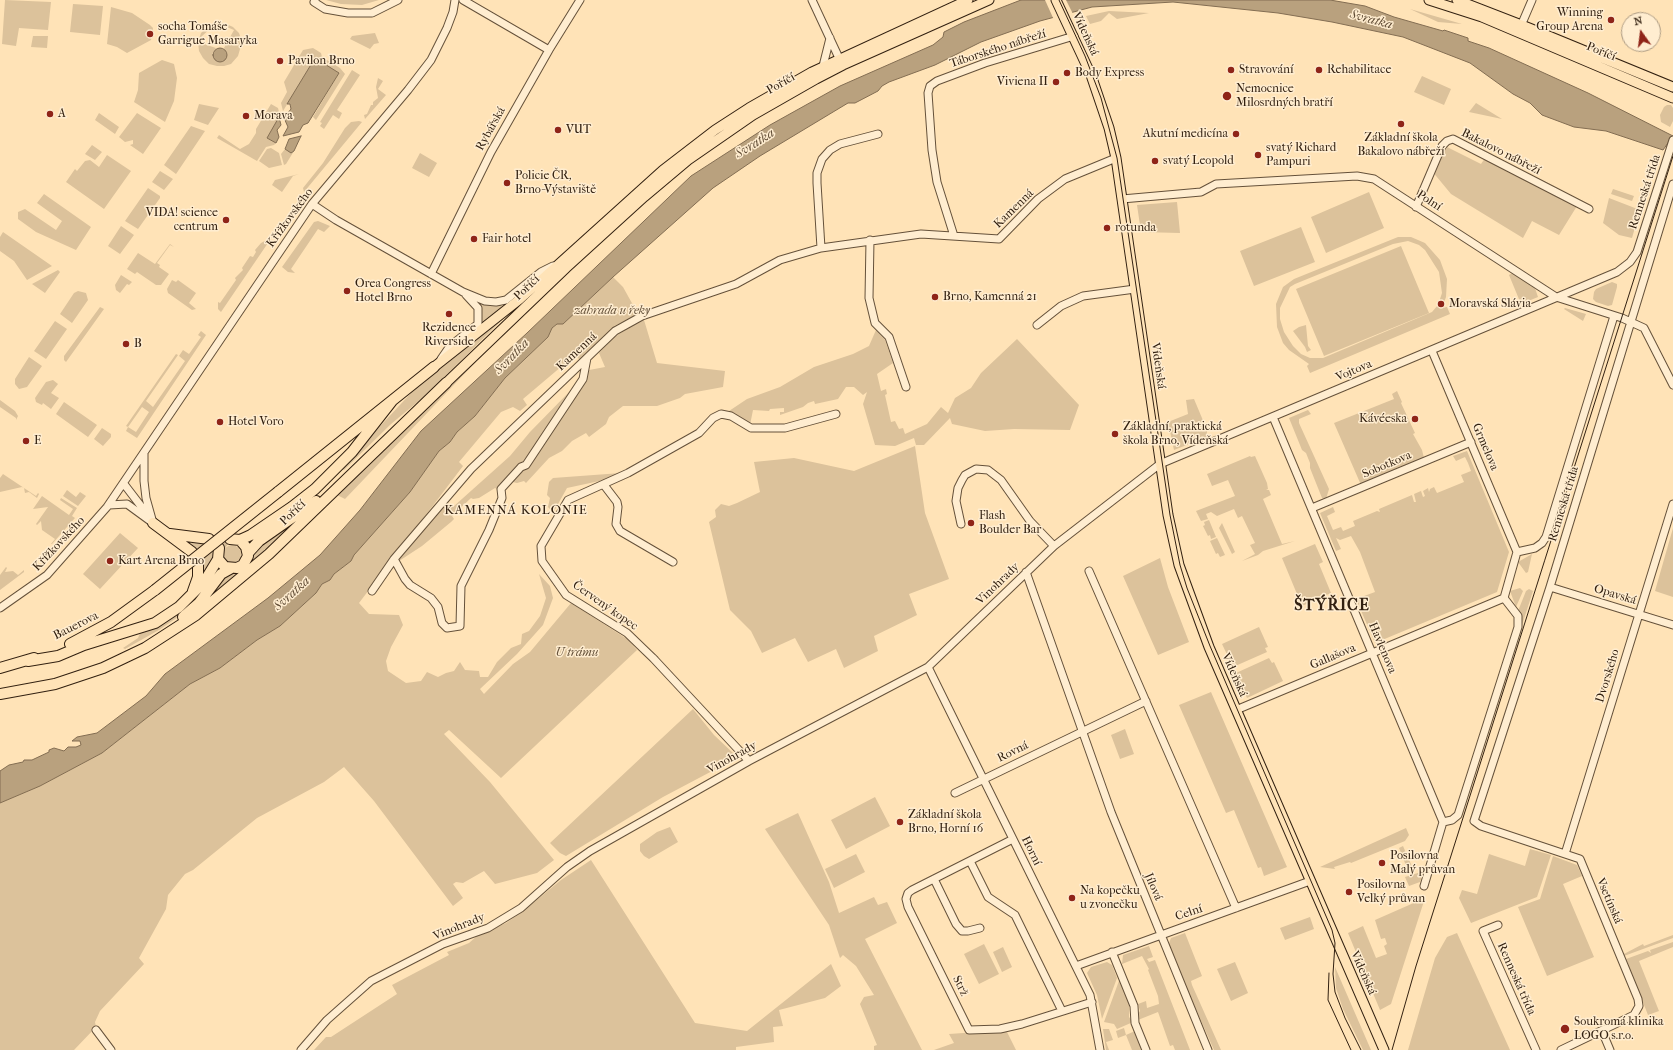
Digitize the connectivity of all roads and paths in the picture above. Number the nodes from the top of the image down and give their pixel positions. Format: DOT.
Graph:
graph roads {
  1 [pos="315,0"];
  2 [pos="398,0"];
  3 [pos="455,0"];
  4 [pos="463,0"];
  5 [pos="580,0"];
  6 [pos="812,0"];
  7 [pos="968,0"];
  8 [pos="989,0"];
  9 [pos="1056,0"];
  10 [pos="1429,0"];
  11 [pos="1457,0"];
  12 [pos="1532,0"];
  13 [pos="1520,28"];
  14 [pos="1074,36"];
  15 [pos="830,38"];
  16 [pos="549,50"];
  17 [pos="839,58"];
  18 [pos="823,66"];
  19 [pos="1673,87"];
  20 [pos="1673,98"];
  21 [pos="878,134"];
  22 [pos="1673,140"];
  23 [pos="1116,158"];
  24 [pos="1673,184"];
  25 [pos="1122,199"];
  26 [pos="312,204"];
  27 [pos="1416,206"];
  28 [pos="1589,209"];
  29 [pos="954,236"];
  30 [pos="870,240"];
  31 [pos="821,248"];
  32 [pos="559,263"];
  33 [pos="431,274"];
  34 [pos="1135,289"];
  35 [pos="463,292"];
  36 [pos="1556,297"];
  37 [pos="1614,316"];
  38 [pos="1631,322"];
  39 [pos="1037,325"];
  40 [pos="1432,350"];
  41 [pos="587,358"];
  42 [pos="434,367"];
  43 [pos="1672,382"];
  44 [pos="446,383"];
  45 [pos="906,387"];
  46 [pos="392,401"];
  47 [pos="836,414"];
  48 [pos="1273,417"];
  49 [pos="1471,442"];
  50 [pos="144,454"];
  51 [pos="366,460"];
  52 [pos="1160,464"];
  53 [pos="124,484"];
  54 [pos="604,484"];
  55 [pos="1673,504"];
  56 [pos="109,505"];
  57 [pos="1312,508"];
  58 [pos="153,523"];
  59 [pos="960,524"];
  60 [pos="168,533"];
  61 [pos="209,538"];
  62 [pos="1054,546"];
  63 [pos="219,548"];
  64 [pos="192,552"];
  65 [pos="1517,552"];
  66 [pos="248,553"];
  67 [pos="218,559"];
  68 [pos="394,559"];
  69 [pos="674,562"];
  70 [pos="198,565"];
  71 [pos="230,569"];
  72 [pos="1089,571"];
  73 [pos="1026,572"];
  74 [pos="1550,587"];
  75 [pos="155,590"];
  76 [pos="372,590"];
  77 [pos="192,593"];
  78 [pos="1504,598"];
  79 [pos="0,608"];
  80 [pos="1638,614"];
  81 [pos="1673,625"];
  82 [pos="1372,653"];
  83 [pos="127,658"];
  84 [pos="28,661"];
  85 [pos="928,667"];
  86 [pos="0,668"];
  87 [pos="0,694"];
  88 [pos="1146,701"];
  89 [pos="1236,710"];
  90 [pos="1082,731"];
  91 [pos="749,761"];
  92 [pos="983,779"];
  93 [pos="955,793"];
  94 [pos="1442,822"];
  95 [pos="1481,826"];
  96 [pos="1013,839"];
  97 [pos="1565,854"];
  98 [pos="970,861"];
  99 [pos="934,879"];
  100 [pos="1310,881"];
  101 [pos="1424,886"];
  102 [pos="1236,908"];
  103 [pos="1498,925"];
  104 [pos="980,928"];
  105 [pos="1160,934"];
  106 [pos="1112,952"];
  107 [pos="1076,966"];
  108 [pos="1092,1002"];
  109 [pos="1062,1011"];
  110 [pos="96,1030"];
  111 [pos="1602,1031"];
  112 [pos="110,1050"];
  113 [pos="301,1050"];
  114 [pos="1100,1050"];
  115 [pos="1146,1050"];
  116 [pos="1208,1050"];
  117 [pos="1384,1050"];
  118 [pos="1536,1050"];
  119 [pos="1561,1050"];
  120 [pos="1610,1050"];
  1 -- 2 [label="street"];
  3 -- 26 [label="street, Křížkovského"];
  4 -- 16 [label="street"];
  5 -- 16 [label="street, Rybářská"];
  6 -- 15 [label="street"];
  7 -- 17 [label="main road, Poříčí"];
  8 -- 44 [label="main road, Poříčí"];
  9 -- 14 [label="main road, Vídeňská"];
  10 -- 13 [label="main road, Poříčí"];
  11 -- 13 [label="main road, Poříčí"];
  12 -- 13 [label="street"];
  13 -- 19 [label="main road, Poříčí"];
  13 -- 20 [label="main road, Poříčí"];
  14 -- 23 [label="main road, Vídeňská"];
  14 -- 29 [label="street, Táborského nábřeží"];
  15 -- 17 [label="street"];
  15 -- 18 [label="street"];
  16 -- 33 [label="street, Rybářská"];
  17 -- 18 [label="main road, Poříčí"];
  18 -- 32 [label="main road, Poříčí"];
  21 -- 31 [label="street"];
  22 -- 36 [label="street, Renneská třída"];
  23 -- 25 [label="main road, Vídeňská"];
  23 -- 29 [label="street, Kamenná"];
  24 -- 38 [label="street, Renneská třída"];
  25 -- 27 [label="street, Polní"];
  25 -- 34 [label="main road, Vídeňská"];
  26 -- 33 [label="street, Poříčí"];
  26 -- 50 [label="street, Křížkovského"];
  27 -- 28 [label="street, Bakalovo nábřeží"];
  27 -- 36 [label="street, Polní"];
  29 -- 30 [label="street, Kamenná"];
  30 -- 31 [label="street, Kamenná"];
  30 -- 45 [label="street"];
  31 -- 41 [label="street, Kamenná"];
  32 -- 35 [label="street, Poříčí"];
  32 -- 42 [label="main road, Poříčí"];
  33 -- 35 [label="street, Poříčí"];
  34 -- 39 [label="street"];
  34 -- 52 [label="main road, Vídeňská"];
  35 -- 42 [label="street, Poříčí"];
  36 -- 37 [label="street, Polní"];
  36 -- 40 [label="street, Vojtova"];
  37 -- 38 [label="street, Polní"];
  37 -- 65 [label="street, Renneská třída"];
  38 -- 43 [label="street, Polní"];
  38 -- 74 [label="street, Renneská třída"];
  40 -- 48 [label="street, Vojtova"];
  40 -- 49 [label="street, Grmelova"];
  41 -- 68 [label="street, Kamenná"];
  41 -- 68 [label="street"];
  42 -- 46 [label="highway, Poříčí"];
  44 -- 51 [label="highway, Poříčí"];
  46 -- 66 [label="highway"];
  46 -- 75 [label="highway, Poříčí, bridge"];
  47 -- 54 [label="street, Červený kopec"];
  48 -- 52 [label="street, Vojtova"];
  48 -- 57 [label="street, Havlenova"];
  49 -- 57 [label="street, Sobotkova"];
  49 -- 65 [label="street, Grmelova"];
  50 -- 53 [label="street, Křížkovského"];
  50 -- 58 [label="street"];
  51 -- 66 [label="highway"];
  51 -- 83 [label="highway, Poříčí"];
  52 -- 62 [label="street, Vinohrady"];
  52 -- 89 [label="main road, Vídeňská"];
  53 -- 56 [label="street, Křížkovského"];
  53 -- 58 [label="street"];
  54 -- 69 [label="street"];
  54 -- 91 [label="street, Červený kopec"];
  55 -- 80 [label="street, Dvorského"];
  56 -- 58 [label="street"];
  56 -- 79 [label="street, Křížkovského"];
  57 -- 82 [label="street, Havlenova"];
  58 -- 60 [label="highway"];
  59 -- 62 [label="street"];
  60 -- 61 [label="highway"];
  60 -- 64 [label="highway"];
  62 -- 73 [label="street, Vinohrady"];
  63 -- 67 [label="highway"];
  65 -- 78 [label="street"];
  66 -- 71 [label="highway"];
  67 -- 71 [label="highway"];
  67 -- 77 [label="highway"];
  68 -- 76 [label="street, Kamenná"];
  70 -- 77 [label="highway"];
  71 -- 83 [label="highway"];
  72 -- 88 [label="street"];
  73 -- 85 [label="street, Vinohrady"];
  73 -- 90 [label="street, Jílová"];
  74 -- 80 [label="street, Opavská"];
  74 -- 95 [label="street, Renneská třída"];
  75 -- 84 [label="highway, Bauerova"];
  77 -- 84 [label="highway"];
  78 -- 82 [label="street, Gallašova"];
  78 -- 94 [label="street"];
  80 -- 81 [label="street, Opavská"];
  80 -- 97 [label="street, Dvorského"];
  82 -- 89 [label="street, Gallašova"];
  82 -- 94 [label="street, Havlenova"];
  83 -- 87 [label="highway"];
  84 -- 86 [label="highway, Bauerova"];
  85 -- 91 [label="street, Vinohrady"];
  85 -- 92 [label="street, Horní"];
  88 -- 90 [label="street"];
  88 -- 102 [label="street"];
  89 -- 100 [label="main road, Vídeňská"];
  90 -- 92 [label="street, Rovná"];
  90 -- 105 [label="street, Jílová"];
  91 -- 113 [label="street, Vinohrady"];
  92 -- 93 [label="street, Rovná"];
  92 -- 96 [label="street, Horní"];
  94 -- 101 [label="street"];
  95 -- 97 [label="street, Vsetínská"];
  96 -- 98 [label="street, Strž"];
  96 -- 107 [label="street, Horní"];
  97 -- 111 [label="street, Vsetínská"];
  98 -- 99 [label="street, Strž"];
  98 -- 109 [label="street"];
  99 -- 104 [label="street"];
  99 -- 109 [label="street, Strž"];
  100 -- 102 [label="street, Celní"];
  100 -- 117 [label="main road, Vídeňská"];
  102 -- 105 [label="street, Celní"];
  103 -- 118 [label="street, Renneská třída"];
  105 -- 106 [label="street, Celní"];
  105 -- 116 [label="street, Jílová"];
  106 -- 107 [label="street, Celní"];
  106 -- 115 [label="street"];
  107 -- 108 [label="street, Horní"];
  108 -- 109 [label="street, Strž"];
  108 -- 114 [label="street, Horní"];
  110 -- 112 [label="street"];
  111 -- 119 [label="street, Vsetínská"];
  111 -- 120 [label="street"];
}
